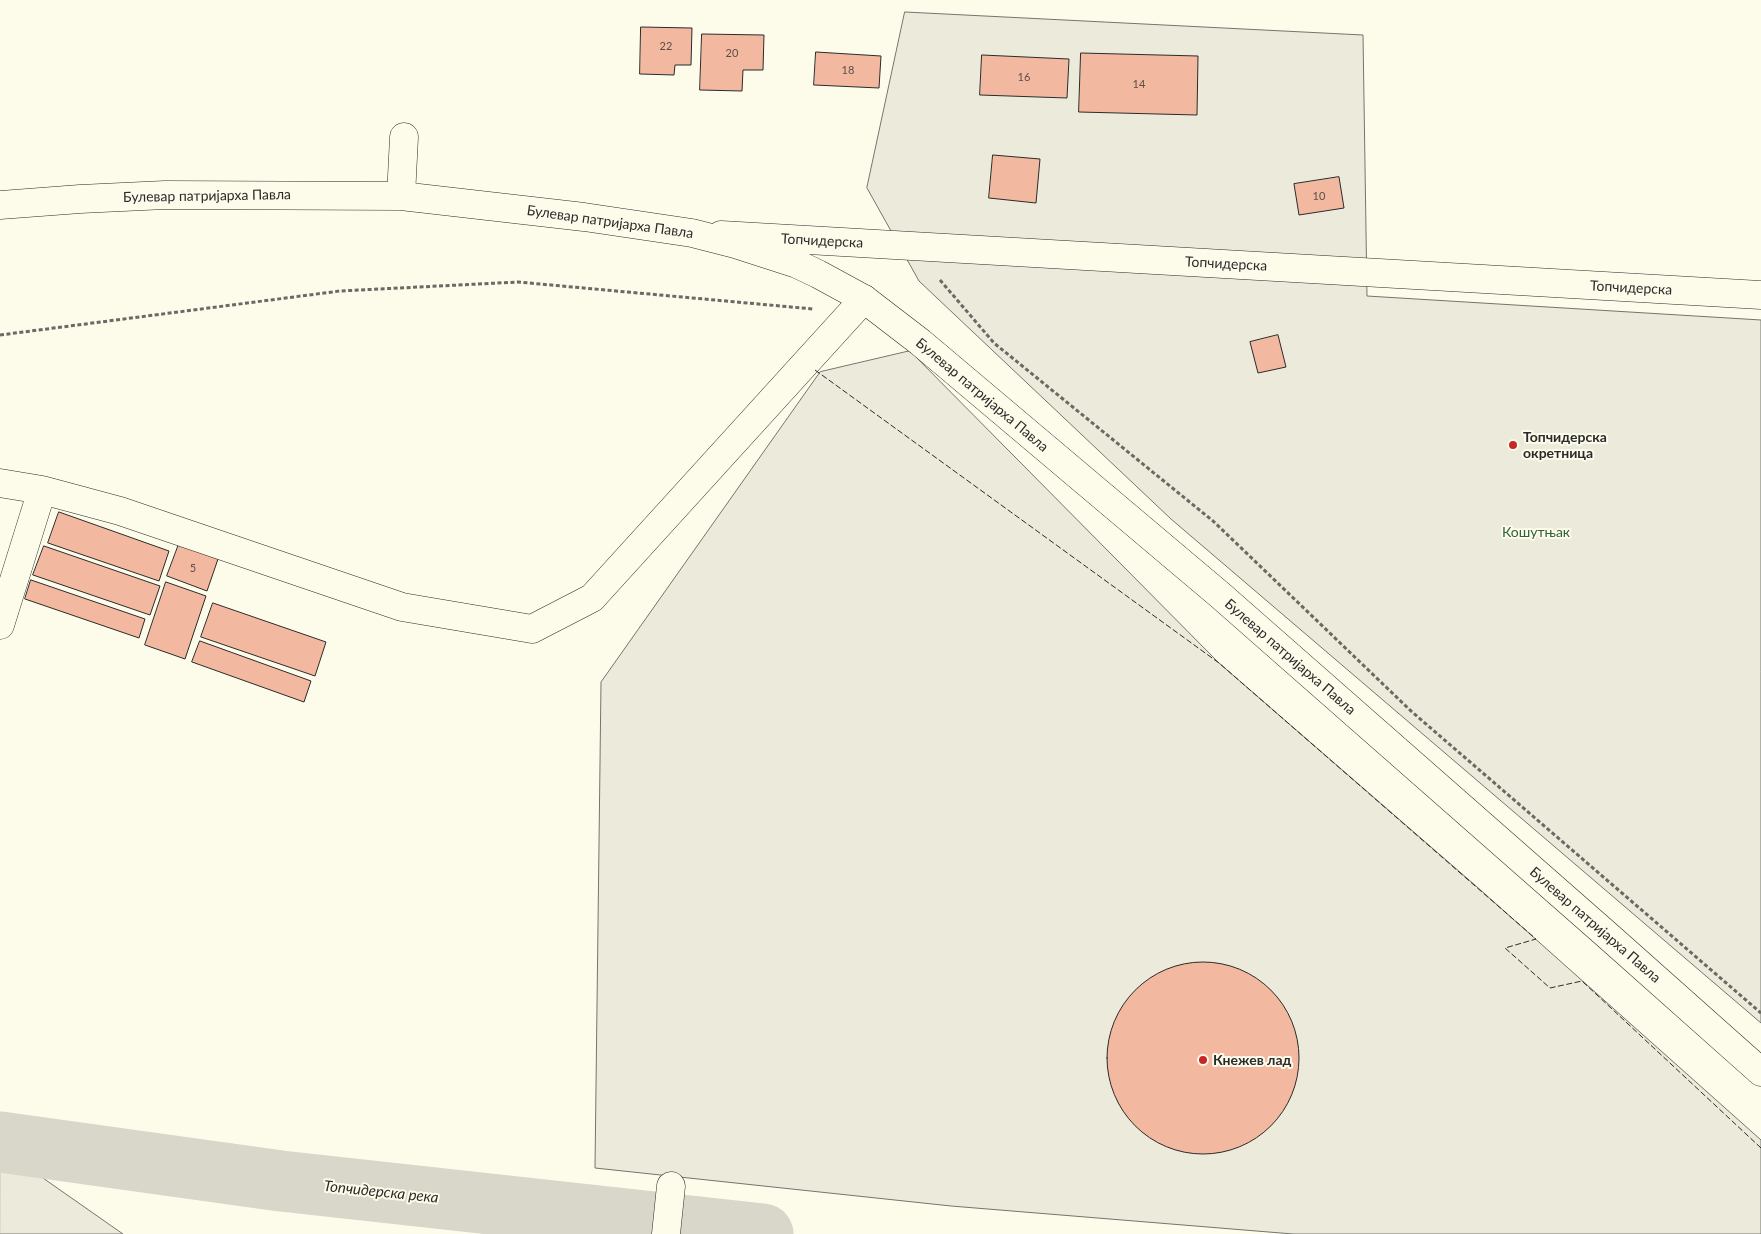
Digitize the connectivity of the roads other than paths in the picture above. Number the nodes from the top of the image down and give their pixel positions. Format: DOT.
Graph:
graph roads {
  1 [pos="404,137"];
  2 [pos="400,196"];
  3 [pos="0,205"];
  4 [pos="692,233"];
  5 [pos="1761,295"];
  6 [pos="858,306"];
  7 [pos="0,483"];
  8 [pos="42,490"];
  9 [pos="0,625"];
  10 [pos="1761,1072"];
  11 [pos="671,1186"];
  12 [pos="666,1234"];
  1 -- 2 [label="main road"];
  2 -- 3 [label="main road, Булевар патријарха Павла"];
  2 -- 4 [label="main road, Булевар патријарха Павла"];
  4 -- 5 [label="main road, Топчидерска"];
  4 -- 6 [label="main road, Булевар патријарха Павла"];
  6 -- 8 [label="main road"];
  6 -- 10 [label="main road, Булевар патријарха Павла"];
  7 -- 8 [label="main road"];
  8 -- 9 [label="main road"];
  11 -- 12 [label="main road"];
}
